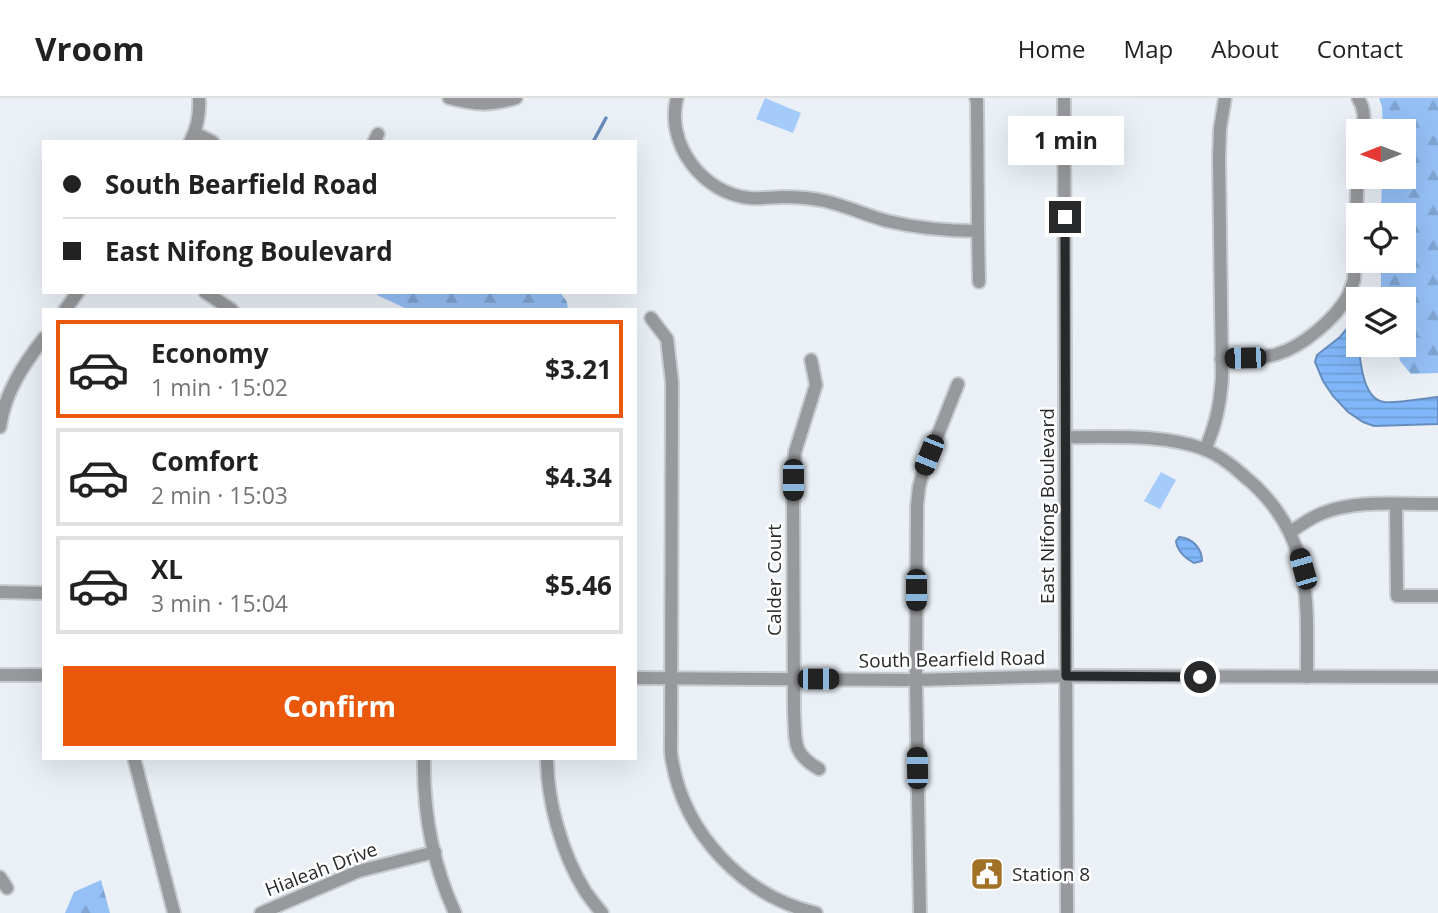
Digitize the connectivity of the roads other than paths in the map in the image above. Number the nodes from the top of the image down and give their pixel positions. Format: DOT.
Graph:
graph roads {
  1 [pos="199,98"];
  2 [pos="449,98"];
  3 [pos="516,98"];
  4 [pos="677,98"];
  5 [pos="975,98"];
  6 [pos="1065,98"];
  7 [pos="1358,98"];
  8 [pos="1222,99"];
  9 [pos="1364,119"];
  10 [pos="193,137"];
  11 [pos="1357,189"];
  12 [pos="978,231"];
  13 [pos="979,282"];
  14 [pos="208,294"];
  15 [pos="229,308"];
  16 [pos="651,318"];
  17 [pos="42,341"];
  18 [pos="1222,359"];
  19 [pos="811,360"];
  20 [pos="958,384"];
  21 [pos="0,427"];
  22 [pos="1066,437"];
  23 [pos="1205,450"];
  24 [pos="1438,504"];
  25 [pos="1396,505"];
  26 [pos="1290,532"];
  27 [pos="0,592"];
  28 [pos="42,593"];
  29 [pos="1438,596"];
  30 [pos="0,675"];
  31 [pos="42,675"];
  32 [pos="1066,676"];
  33 [pos="1307,677"];
  34 [pos="1438,677"];
  35 [pos="637,678"];
  36 [pos="670,678"];
  37 [pos="794,679"];
  38 [pos="916,680"];
  39 [pos="135,760"];
  40 [pos="424,760"];
  41 [pos="547,760"];
  42 [pos="819,769"];
  43 [pos="435,852"];
  44 [pos="174,913"];
  45 [pos="261,913"];
  46 [pos="455,913"];
  47 [pos="602,913"];
  48 [pos="816,913"];
  49 [pos="920,913"];
  50 [pos="1067,913"];
  1 -- 10 [label="street"];
  2 -- 3 [label="street"];
  4 -- 12 [label="street"];
  5 -- 12 [label="street"];
  6 -- 22 [label="street, East Nifong Boulevard"];
  7 -- 9 [label="street"];
  8 -- 18 [label="street"];
  11 -- 18 [label="street"];
  12 -- 13 [label="street"];
  14 -- 15 [label="street"];
  16 -- 36 [label="street"];
  17 -- 21 [label="street"];
  18 -- 23 [label="street"];
  19 -- 37 [label="street, Calder Court"];
  20 -- 38 [label="street"];
  22 -- 23 [label="street"];
  22 -- 32 [label="street, East Nifong Boulevard"];
  23 -- 26 [label="street"];
  24 -- 25 [label="street"];
  25 -- 26 [label="street"];
  25 -- 29 [label="street"];
  26 -- 33 [label="street"];
  27 -- 28 [label="street"];
  30 -- 31 [label="street"];
  32 -- 33 [label="street, South Bearfield Road"];
  32 -- 38 [label="street, South Bearfield Road"];
  32 -- 50 [label="street, East Nifong Boulevard"];
  33 -- 34 [label="street, South Bearfield Road"];
  35 -- 36 [label="street, South Bearfield Road"];
  36 -- 37 [label="street, South Bearfield Road"];
  36 -- 48 [label="street"];
  37 -- 38 [label="street, South Bearfield Road"];
  37 -- 42 [label="street, Calder Court"];
  38 -- 49 [label="street"];
  39 -- 44 [label="street"];
  40 -- 43 [label="street"];
  41 -- 47 [label="street"];
  43 -- 45 [label="street, Hialeah Drive"];
  43 -- 46 [label="street"];
}
